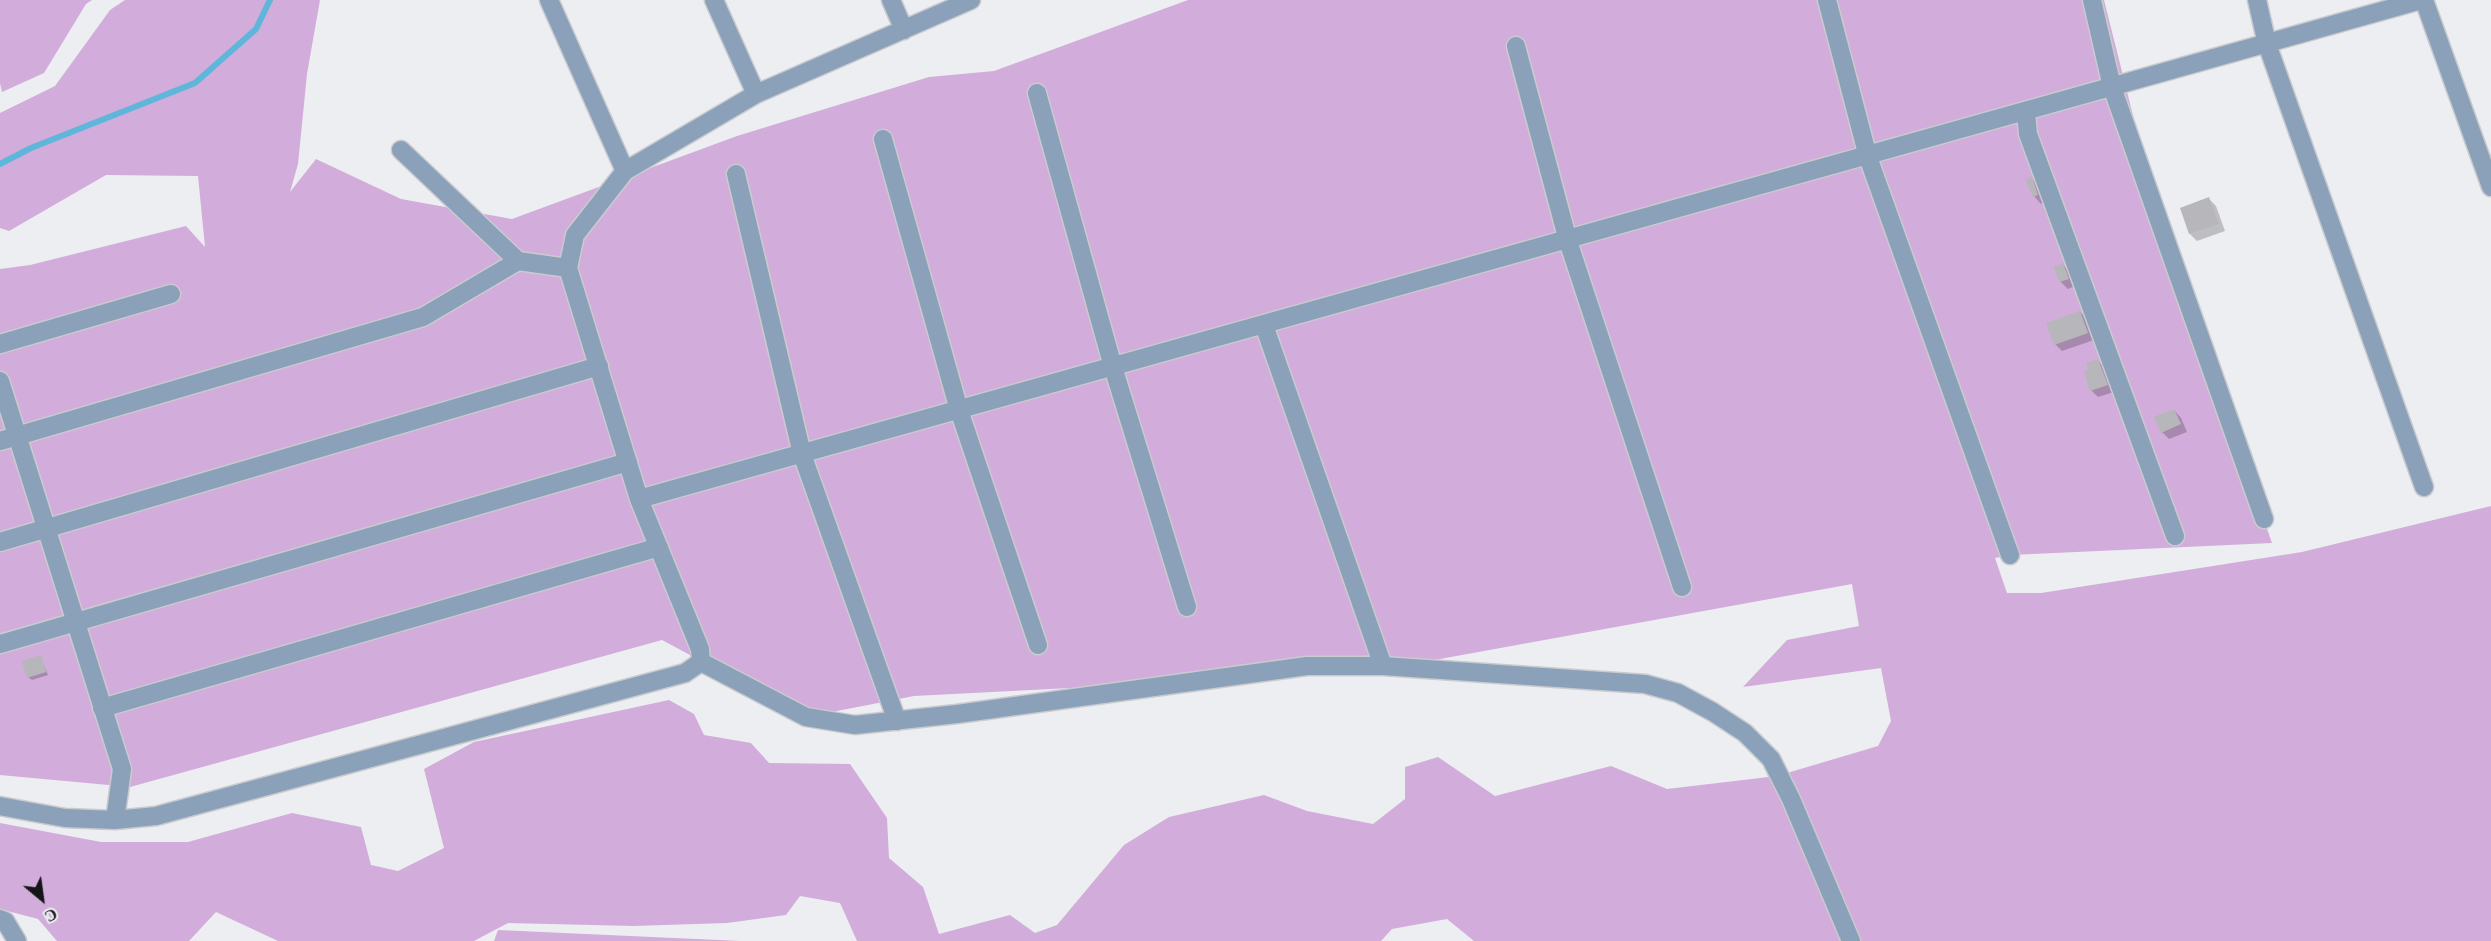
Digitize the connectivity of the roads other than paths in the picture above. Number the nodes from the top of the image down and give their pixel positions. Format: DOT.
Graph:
graph roads {
  1 [pos="549,0"];
  2 [pos="714,0"];
  3 [pos="891,0"];
  4 [pos="971,0"];
  5 [pos="1827,0"];
  6 [pos="2092,0"];
  7 [pos="2257,0"];
  8 [pos="2423,0"];
  9 [pos="904,30"];
  10 [pos="2267,44"];
  11 [pos="1516,46"];
  12 [pos="2112,87"];
  13 [pos="1038,93"];
  14 [pos="756,94"];
  15 [pos="2026,112"];
  16 [pos="883,139"];
  17 [pos="401,150"];
  18 [pos="1868,157"];
  19 [pos="625,171"];
  20 [pos="736,174"];
  21 [pos="2491,187"];
  22 [pos="1568,241"];
  23 [pos="518,261"];
  24 [pos="568,268"];
  25 [pos="171,294"];
  26 [pos="1264,325"];
  27 [pos="0,344"];
  28 [pos="599,366"];
  29 [pos="1113,367"];
  30 [pos="0,381"];
  31 [pos="959,410"];
  32 [pos="9,438"];
  33 [pos="802,454"];
  34 [pos="628,462"];
  35 [pos="2424,487"];
  36 [pos="639,499"];
  37 [pos="2264,519"];
  38 [pos="46,529"];
  39 [pos="2175,536"];
  40 [pos="0,542"];
  41 [pos="659,547"];
  42 [pos="2010,555"];
  43 [pos="1682,587"];
  44 [pos="1187,607"];
  45 [pos="75,621"];
  46 [pos="0,644"];
  47 [pos="1038,645"];
  48 [pos="701,662"];
  49 [pos="1383,666"];
  50 [pos="102,708"];
  51 [pos="897,721"];
  52 [pos="0,806"];
  53 [pos="115,820"];
  54 [pos="0,919"];
  55 [pos="17,941"];
  56 [pos="1851,941"];
  1 -- 19 [label="street"];
  2 -- 14 [label="street"];
  3 -- 9 [label="street"];
  4 -- 9 [label="street"];
  5 -- 18 [label="street"];
  6 -- 12 [label="street"];
  7 -- 10 [label="street"];
  8 -- 10 [label="street"];
  8 -- 21 [label="street"];
  9 -- 14 [label="street"];
  10 -- 12 [label="street"];
  10 -- 35 [label="street"];
  11 -- 22 [label="street"];
  12 -- 15 [label="street"];
  12 -- 37 [label="street"];
  13 -- 29 [label="street"];
  14 -- 19 [label="street"];
  15 -- 18 [label="street"];
  15 -- 39 [label="street"];
  16 -- 31 [label="street"];
  17 -- 23 [label="street"];
  18 -- 22 [label="street"];
  18 -- 42 [label="street"];
  19 -- 24 [label="street"];
  20 -- 33 [label="street"];
  22 -- 26 [label="street"];
  22 -- 43 [label="street"];
  23 -- 24 [label="street"];
  23 -- 32 [label="street"];
  24 -- 28 [label="street"];
  25 -- 27 [label="street"];
  26 -- 29 [label="street"];
  26 -- 49 [label="street"];
  28 -- 34 [label="street"];
  28 -- 38 [label="street"];
  29 -- 31 [label="street"];
  29 -- 44 [label="street"];
  30 -- 32 [label="street"];
  31 -- 33 [label="street"];
  31 -- 47 [label="street"];
  32 -- 38 [label="street"];
  33 -- 36 [label="street"];
  33 -- 51 [label="street"];
  34 -- 36 [label="street"];
  34 -- 45 [label="street"];
  36 -- 41 [label="street"];
  38 -- 40 [label="street"];
  38 -- 45 [label="street"];
  41 -- 48 [label="street"];
  41 -- 50 [label="street"];
  45 -- 46 [label="street"];
  45 -- 50 [label="street"];
  48 -- 51 [label="street"];
  48 -- 53 [label="street"];
  49 -- 51 [label="street"];
  49 -- 56 [label="street"];
  50 -- 53 [label="street"];
  52 -- 53 [label="street"];
  54 -- 55 [label="street"];
}
